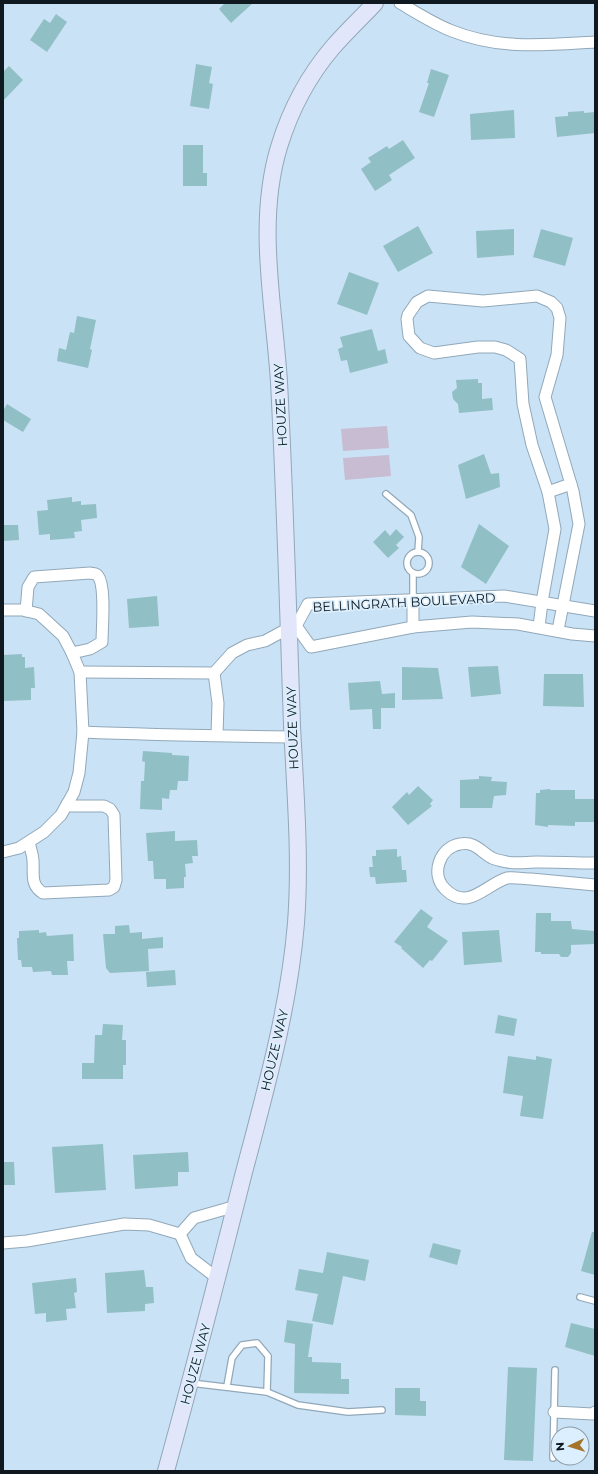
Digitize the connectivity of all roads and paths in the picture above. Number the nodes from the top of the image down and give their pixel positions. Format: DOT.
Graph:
graph roads {
  1 [pos="375,3"];
  2 [pos="400,3"];
  3 [pos="595,42"];
  4 [pos="571,484"];
  5 [pos="548,492"];
  6 [pos="386,494"];
  7 [pos="418,552"];
  8 [pos="413,573"];
  9 [pos="413,600"];
  10 [pos="542,602"];
  11 [pos="563,606"];
  12 [pos="3,610"];
  13 [pos="26,611"];
  14 [pos="595,611"];
  15 [pos="293,627"];
  16 [pos="413,627"];
  17 [pos="539,627"];
  18 [pos="558,630"];
  19 [pos="595,636"];
  20 [pos="72,653"];
  21 [pos="80,672"];
  22 [pos="214,672"];
  23 [pos="83,732"];
  24 [pos="218,735"];
  25 [pos="293,737"];
  26 [pos="67,804"];
  27 [pos="29,842"];
  28 [pos="3,852"];
  29 [pos="509,862"];
  30 [pos="595,863"];
  31 [pos="508,878"];
  32 [pos="595,885"];
  33 [pos="236,1206"];
  34 [pos="180,1234"];
  35 [pos="3,1243"];
  36 [pos="217,1278"];
  37 [pos="580,1297"];
  38 [pos="595,1301"];
  39 [pos="555,1370"];
  40 [pos="191,1383"];
  41 [pos="226,1386"];
  42 [pos="267,1392"];
  43 [pos="382,1410"];
  44 [pos="554,1412"];
  45 [pos="594,1415"];
  46 [pos="554,1426"];
  47 [pos="166,1471"];
  1 -- 15 [label="street, HOUZE WAY"];
  2 -- 3 [label="street"];
  4 -- 5 [label="street"];
  4 -- 5 [label="street"];
  4 -- 11 [label="street"];
  5 -- 10 [label="street"];
  6 -- 7 [label="lane"];
  7 -- 8 [label="lane"];
  7 -- 8 [label="lane"];
  8 -- 9 [label="lane"];
  9 -- 10 [label="street, BELLINGRATH BOULEVARD"];
  9 -- 15 [label="street, BELLINGRATH BOULEVARD"];
  9 -- 16 [label="street"];
  10 -- 11 [label="street, BELLINGRATH BOULEVARD"];
  10 -- 17 [label="street"];
  11 -- 14 [label="street, BELLINGRATH BOULEVARD"];
  11 -- 18 [label="street"];
  12 -- 13 [label="street"];
  13 -- 20 [label="street"];
  13 -- 20 [label="street"];
  15 -- 16 [label="street, BELLINGRATH BOULEVARD"];
  15 -- 22 [label="street"];
  15 -- 25 [label="street, HOUZE WAY"];
  16 -- 17 [label="street, BELLINGRATH BOULEVARD"];
  17 -- 18 [label="street, BELLINGRATH BOULEVARD"];
  18 -- 19 [label="street, BELLINGRATH BOULEVARD"];
  20 -- 21 [label="street"];
  21 -- 22 [label="street"];
  21 -- 23 [label="street"];
  22 -- 24 [label="street"];
  23 -- 24 [label="street"];
  23 -- 26 [label="street"];
  24 -- 25 [label="street"];
  25 -- 33 [label="street, HOUZE WAY"];
  26 -- 27 [label="street"];
  26 -- 27 [label="street"];
  27 -- 28 [label="street"];
  29 -- 30 [label="street"];
  29 -- 31 [label="street"];
  29 -- 31 [label="street"];
  31 -- 32 [label="street"];
  33 -- 34 [label="street"];
  33 -- 36 [label="street, HOUZE WAY"];
  34 -- 35 [label="street"];
  34 -- 36 [label="street"];
  36 -- 40 [label="street, HOUZE WAY"];
  37 -- 38 [label="lane"];
  39 -- 44 [label="lane"];
  40 -- 41 [label="lane"];
  40 -- 47 [label="street, HOUZE WAY"];
  41 -- 42 [label="lane"];
  41 -- 42 [label="lane"];
  42 -- 43 [label="lane"];
  44 -- 45 [label="street"];
  44 -- 46 [label="lane"];
}
